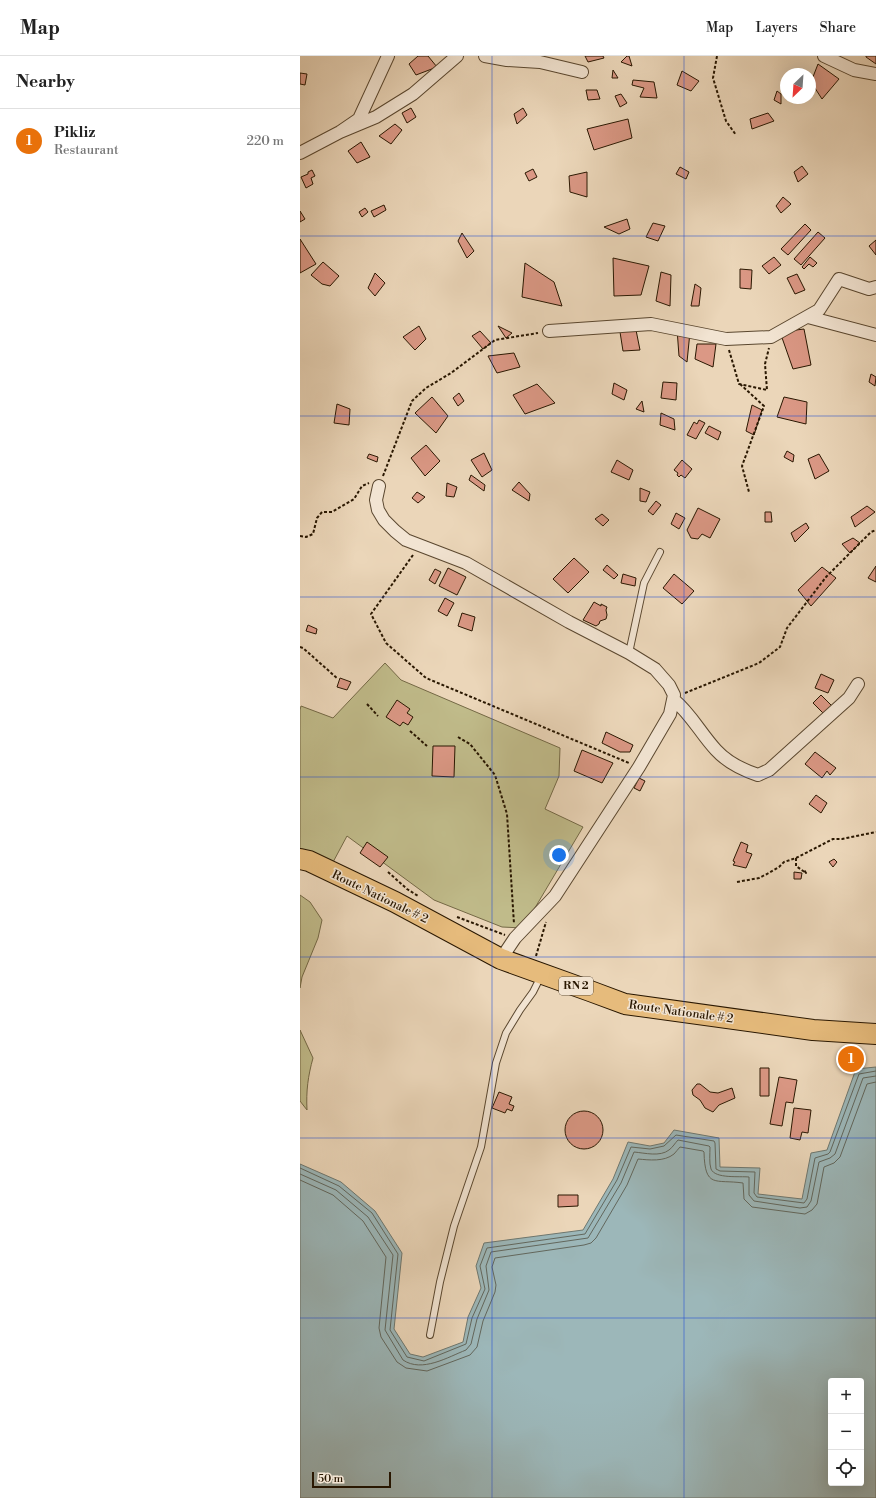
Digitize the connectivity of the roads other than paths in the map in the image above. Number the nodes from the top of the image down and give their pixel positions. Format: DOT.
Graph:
graph roads {
  1 [pos="388,56"];
  2 [pos="456,56"];
  3 [pos="486,56"];
  4 [pos="824,56"];
  5 [pos="582,72"];
  6 [pos="876,74"];
  7 [pos="340,132"];
  8 [pos="300,153"];
  9 [pos="876,287"];
  10 [pos="808,317"];
  11 [pos="550,331"];
  12 [pos="876,335"];
  13 [pos="379,486"];
  14 [pos="660,552"];
  15 [pos="629,653"];
  16 [pos="858,684"];
  17 [pos="674,698"];
  18 [pos="300,859"];
  19 [pos="501,960"];
  20 [pos="537,973"];
  21 [pos="876,1034"];
  22 [pos="430,1336"];
  1 -- 7 [label="street"];
  2 -- 7 [label="street"];
  3 -- 5 [label="street"];
  4 -- 6 [label="street"];
  7 -- 8 [label="street"];
  9 -- 10 [label="street"];
  10 -- 11 [label="street"];
  10 -- 12 [label="street"];
  13 -- 15 [label="street"];
  14 -- 15 [label="lane"];
  15 -- 17 [label="street"];
  16 -- 17 [label="street"];
  17 -- 19 [label="street"];
  18 -- 19 [label="main road, Route Nationale # 2 / RN 2"];
  19 -- 20 [label="main road, Route Nationale # 2 / RN 2"];
  20 -- 21 [label="main road, Route Nationale # 2 / RN 2"];
  20 -- 22 [label="lane"];
}
